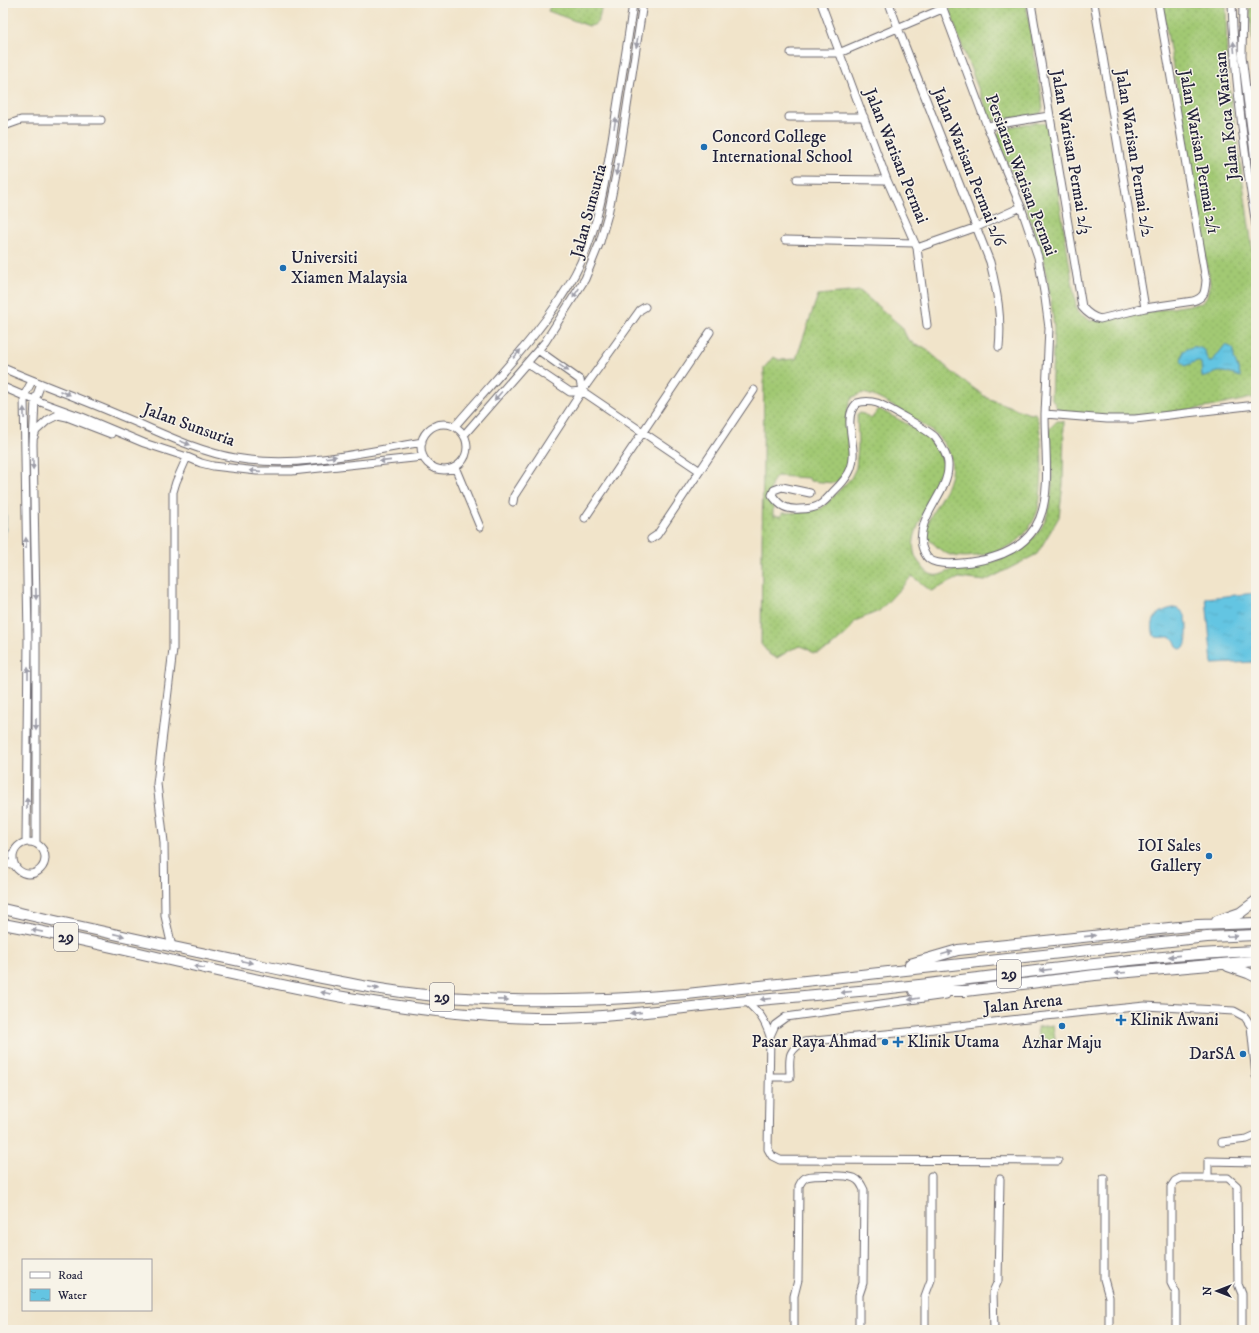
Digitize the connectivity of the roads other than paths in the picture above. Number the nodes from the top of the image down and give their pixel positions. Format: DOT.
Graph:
graph roads {
  1 [pos="633,3"];
  2 [pos="643,3"];
  3 [pos="821,3"];
  4 [pos="889,3"];
  5 [pos="1031,3"];
  6 [pos="1094,3"];
  7 [pos="1158,3"];
  8 [pos="1232,3"];
  9 [pos="1242,3"];
  10 [pos="942,6"];
  11 [pos="898,28"];
  12 [pos="839,53"];
  13 [pos="791,54"];
  14 [pos="864,116"];
  15 [pos="1049,116"];
  16 [pos="789,117"];
  17 [pos="101,120"];
  18 [pos="987,126"];
  19 [pos="3,128"];
  20 [pos="1256,169"];
  21 [pos="797,179"];
  22 [pos="887,180"];
  23 [pos="1021,206"];
  24 [pos="1256,225"];
  25 [pos="976,227"];
  26 [pos="785,240"];
  27 [pos="916,246"];
  28 [pos="644,307"];
  29 [pos="1145,308"];
  30 [pos="927,325"];
  31 [pos="710,332"];
  32 [pos="999,347"];
  33 [pos="538,350"];
  34 [pos="527,363"];
  35 [pos="3,368"];
  36 [pos="32,381"];
  37 [pos="41,384"];
  38 [pos="3,387"];
  39 [pos="754,390"];
  40 [pos="582,391"];
  41 [pos="24,396"];
  42 [pos="35,400"];
  43 [pos="1256,405"];
  44 [pos="1045,414"];
  45 [pos="455,426"];
  46 [pos="642,433"];
  47 [pos="464,435"];
  48 [pos="422,442"];
  49 [pos="144,443"];
  50 [pos="33,444"];
  51 [pos="187,457"];
  52 [pos="424,457"];
  53 [pos="455,467"];
  54 [pos="700,471"];
  55 [pos="810,493"];
  56 [pos="513,502"];
  57 [pos="585,518"];
  58 [pos="480,527"];
  59 [pos="651,539"];
  60 [pos="26,842"];
  61 [pos="36,843"];
  62 [pos="14,863"];
  63 [pos="3,865"];
  64 [pos="1256,901"];
  65 [pos="3,909"];
  66 [pos="3,924"];
  67 [pos="1241,924"];
  68 [pos="1256,924"];
  69 [pos="1198,925"];
  70 [pos="1256,930"];
  71 [pos="1256,935"];
  72 [pos="172,947"];
  73 [pos="1256,951"];
  74 [pos="1256,957"];
  75 [pos="1256,961"];
  76 [pos="1244,962"];
  77 [pos="1226,965"];
  78 [pos="883,972"];
  79 [pos="1256,977"];
  80 [pos="874,990"];
  81 [pos="966,992"];
  82 [pos="746,1001"];
  83 [pos="770,1036"];
  84 [pos="1256,1076"];
  85 [pos="770,1077"];
  86 [pos="1256,1135"];
  87 [pos="1222,1142"];
  88 [pos="1058,1161"];
  89 [pos="1256,1162"];
  90 [pos="931,1176"];
  91 [pos="1104,1178"];
  92 [pos="1208,1178"];
  93 [pos="1000,1179"];
  94 [pos="794,1330"];
  95 [pos="859,1330"];
  96 [pos="926,1330"];
  97 [pos="994,1330"];
  98 [pos="1109,1330"];
  99 [pos="1176,1330"];
  100 [pos="1242,1330"];
  45 -- 1 [label="street, Jalan Sunsuria, one-way"];
  2 -- 33 [label="street, Jalan Sunsuria, one-way"];
  3 -- 12 [label="street, Jalan Warisan Permai"];
  4 -- 11 [label="street, Jalan Warisan Permai 2/6"];
  5 -- 15 [label="street, Jalan Warisan Permai 2/3"];
  6 -- 29 [label="street, Jalan Warisan Permai 2/2"];
  7 -- 29 [label="street, Jalan Warisan Permai 2/1"];
  24 -- 8 [label="street, Jalan Kota Warisan, one-way"];
  9 -- 20 [label="street, Jalan Kota Warisan"];
  10 -- 11 [label="street"];
  10 -- 18 [label="street, Persiaran Warisan Permai"];
  11 -- 12 [label="street"];
  11 -- 25 [label="street, Jalan Warisan Permai 2/6"];
  12 -- 13 [label="street"];
  12 -- 14 [label="street, Jalan Warisan Permai"];
  14 -- 16 [label="street"];
  14 -- 22 [label="street, Jalan Warisan Permai"];
  15 -- 18 [label="street"];
  15 -- 29 [label="street, Jalan Warisan Permai 2/3"];
  17 -- 19 [label="street"];
  18 -- 23 [label="street, Persiaran Warisan Permai"];
  21 -- 22 [label="street"];
  22 -- 27 [label="street, Jalan Warisan Permai"];
  23 -- 25 [label="street"];
  23 -- 44 [label="street, Persiaran Warisan Permai"];
  25 -- 27 [label="street"];
  25 -- 32 [label="street, Jalan Warisan Permai 2/6"];
  26 -- 27 [label="street"];
  27 -- 30 [label="street, Jalan Warisan Permai"];
  28 -- 40 [label="street"];
  31 -- 46 [label="street"];
  33 -- 34 [label="street, Jalan Sunsuria"];
  33 -- 40 [label="street, one-way"];
  34 -- 40 [label="street"];
  34 -- 47 [label="street, Jalan Sunsuria, one-way"];
  35 -- 36 [label="street, Jalan Sunsuria"];
  36 -- 37 [label="street, Jalan Sunsuria"];
  36 -- 41 [label="street"];
  37 -- 42 [label="street"];
  37 -- 48 [label="street, Jalan Sunsuria, one-way"];
  38 -- 41 [label="street, Jalan Sunsuria"];
  39 -- 54 [label="street"];
  40 -- 46 [label="street"];
  40 -- 56 [label="street"];
  41 -- 42 [label="street, Jalan Sunsuria"];
  60 -- 41 [label="street, one-way"];
  42 -- 49 [label="street, Jalan Sunsuria"];
  42 -- 50 [label="street"];
  43 -- 44 [label="street"];
  44 -- 55 [label="street, Persiaran Warisan Permai"];
  45 -- 47 [label="street"];
  45 -- 48 [label="street"];
  46 -- 54 [label="street"];
  46 -- 57 [label="street"];
  47 -- 53 [label="street"];
  48 -- 52 [label="street"];
  49 -- 50 [label="street"];
  49 -- 51 [label="street, Jalan Sunsuria"];
  50 -- 61 [label="street, one-way"];
  52 -- 51 [label="street, Jalan Sunsuria, one-way"];
  51 -- 72 [label="street"];
  52 -- 53 [label="street"];
  53 -- 58 [label="street"];
  54 -- 59 [label="street"];
  60 -- 61 [label="street"];
  60 -- 62 [label="street"];
  61 -- 62 [label="street"];
  62 -- 63 [label="street"];
  64 -- 69 [label="highway"];
  65 -- 72 [label="highway, 29, one-way"];
  82 -- 66 [label="highway, 29, one-way"];
  67 -- 68 [label="highway"];
  67 -- 69 [label="highway"];
  67 -- 70 [label="highway"];
  78 -- 69 [label="highway, one-way"];
  78 -- 71 [label="highway, 29, one-way"];
  72 -- 78 [label="highway, 29, one-way"];
  73 -- 80 [label="highway, 29, one-way"];
  74 -- 76 [label="highway"];
  75 -- 76 [label="highway"];
  76 -- 77 [label="highway"];
  77 -- 79 [label="highway"];
  77 -- 81 [label="highway, one-way"];
  80 -- 81 [label="highway"];
  80 -- 82 [label="highway, 29, one-way"];
  81 -- 83 [label="street, one-way"];
  82 -- 83 [label="street"];
  83 -- 85 [label="street"];
  84 -- 85 [label="street, Jalan Arena"];
  85 -- 88 [label="street"];
  86 -- 87 [label="street"];
  89 -- 92 [label="street"];
  90 -- 96 [label="street"];
  91 -- 98 [label="street"];
  92 -- 99 [label="street"];
  92 -- 100 [label="street"];
  93 -- 97 [label="street"];
  94 -- 95 [label="street"];
}
